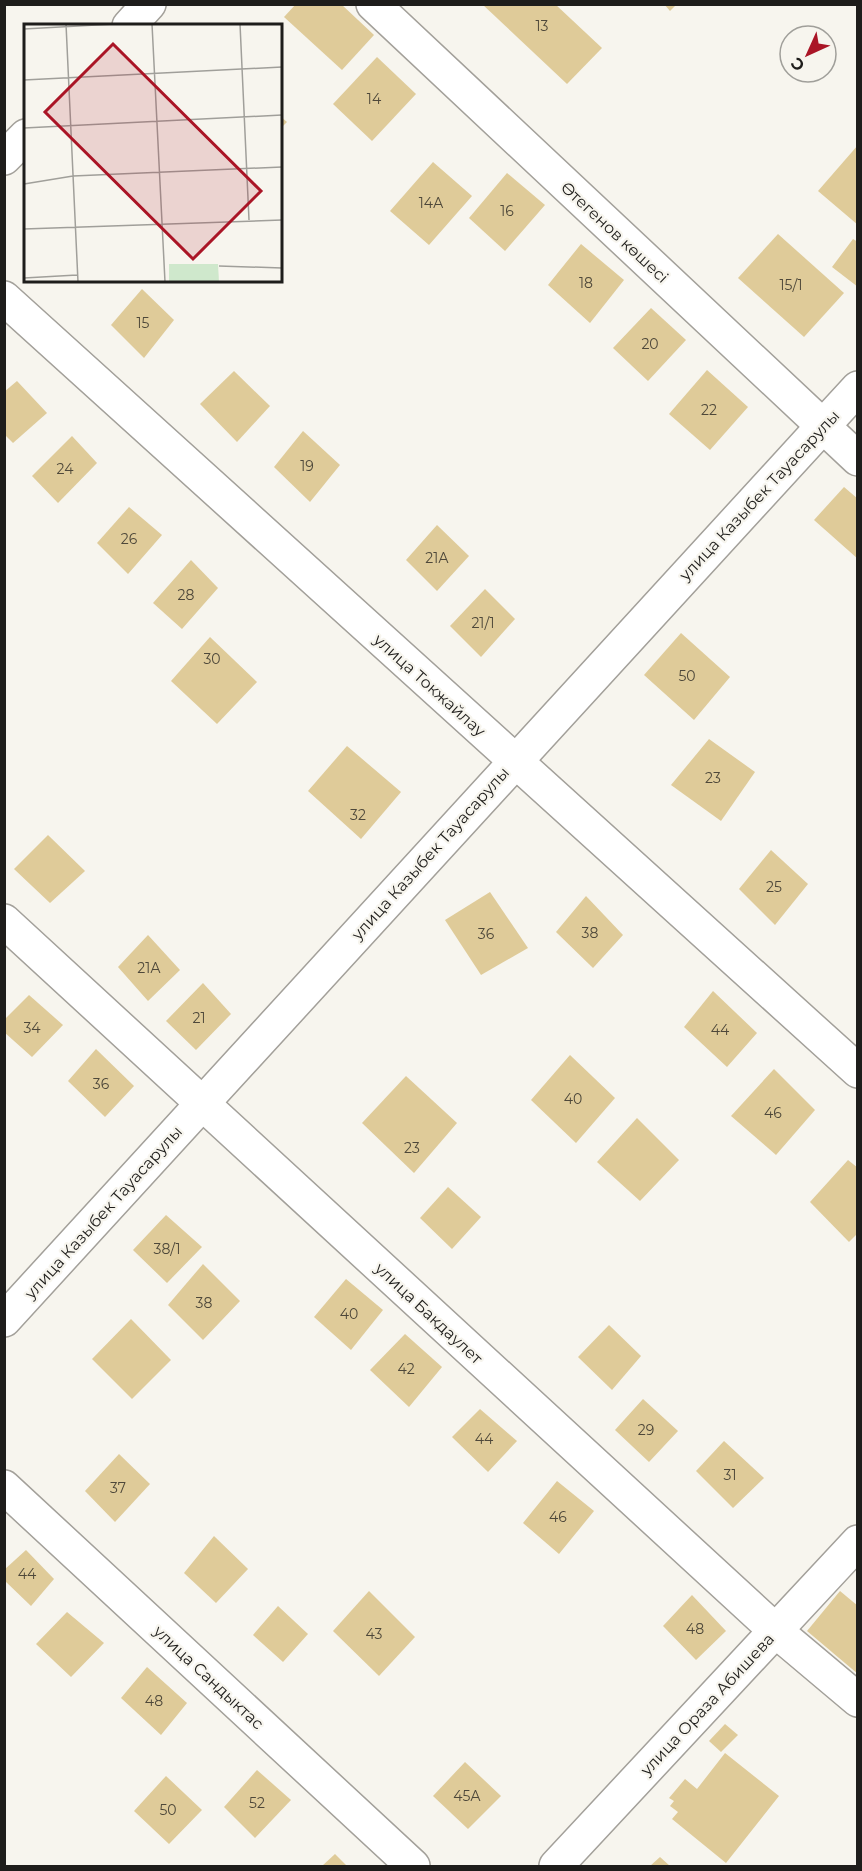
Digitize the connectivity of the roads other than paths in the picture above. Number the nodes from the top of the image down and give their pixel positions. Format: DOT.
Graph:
graph roads {
  1 [pos="149,4"];
  2 [pos="373,4"];
  3 [pos="131,24"];
  4 [pos="24,138"];
  5 [pos="4,158"];
  6 [pos="4,298"];
  7 [pos="858,388"];
  8 [pos="823,426"];
  9 [pos="858,459"];
  10 [pos="514,761"];
  11 [pos="4,921"];
  12 [pos="858,1071"];
  13 [pos="201,1104"];
  14 [pos="4,1320"];
  15 [pos="4,1486"];
  16 [pos="858,1542"];
  17 [pos="776,1631"];
  18 [pos="858,1700"];
  19 [pos="413,1866"];
  20 [pos="556,1866"];
  1 -- 3 [label="street"];
  2 -- 8 [label="street, Өтегенов көшесі"];
  4 -- 5 [label="street"];
  6 -- 10 [label="street, улица Токжайлау"];
  7 -- 8 [label="street, улица Казыбек Тауасарулы"];
  8 -- 9 [label="street, Өтегенов көшесі"];
  8 -- 10 [label="street, улица Казыбек Тауасарулы"];
  10 -- 12 [label="street, улица Токжайлау"];
  10 -- 13 [label="street, улица Казыбек Тауасарулы"];
  11 -- 13 [label="street, улица Бакдаулет"];
  13 -- 14 [label="street, улица Казыбек Тауасарулы"];
  13 -- 17 [label="street, улица Бакдаулет"];
  15 -- 19 [label="street, улица Сандыктас"];
  16 -- 17 [label="street, улица Ораза Абишева"];
  17 -- 18 [label="street, улица Бакдаулет"];
  17 -- 20 [label="street, улица Ораза Абишева"];
}
